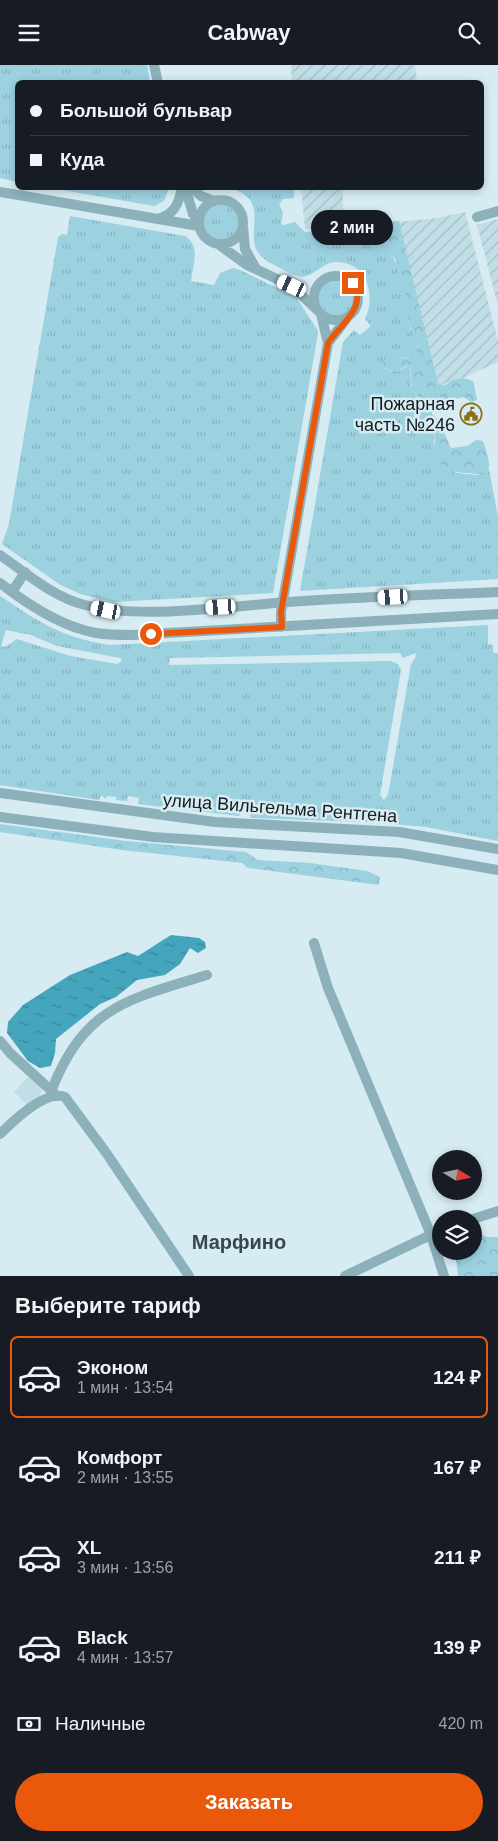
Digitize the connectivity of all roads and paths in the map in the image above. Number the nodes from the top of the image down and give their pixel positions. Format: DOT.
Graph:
graph roads {
  1 [pos="154,65"];
  2 [pos="157,80"];
  3 [pos="182,190"];
  4 [pos="184,190"];
  5 [pos="194,190"];
  6 [pos="0,192"];
  7 [pos="214,201"];
  8 [pos="498,211"];
  9 [pos="477,217"];
  10 [pos="157,219"];
  11 [pos="199,224"];
  12 [pos="243,224"];
  13 [pos="218,243"];
  14 [pos="257,270"];
  15 [pos="318,285"];
  16 [pos="292,286"];
  17 [pos="319,312"];
  18 [pos="347,318"];
  19 [pos="328,343"];
  20 [pos="0,555"];
  21 [pos="25,572"];
  22 [pos="0,583"];
  23 [pos="12,592"];
  24 [pos="498,592"];
  25 [pos="283,603"];
  26 [pos="498,615"];
  27 [pos="282,627"];
  28 [pos="0,793"];
  29 [pos="0,817"];
  30 [pos="498,849"];
  31 [pos="498,870"];
  32 [pos="314,943"];
  33 [pos="207,975"];
  34 [pos="0,1041"];
  35 [pos="54,1092"];
  36 [pos="0,1134"];
  37 [pos="498,1211"];
  38 [pos="482,1216"];
  39 [pos="432,1223"];
  40 [pos="432,1234"];
  41 [pos="441,1260"];
  42 [pos="189,1276"];
  43 [pos="345,1276"];
  44 [pos="444,1276"];
  1 -- 2 [label="street"];
  3 -- 10 [label="street"];
  4 -- 11 [label="street"];
  5 -- 7 [label="street"];
  6 -- 10 [label="street"];
  7 -- 11 [label="street"];
  7 -- 12 [label="street"];
  8 -- 9 [label="street"];
  10 -- 11 [label="street"];
  11 -- 13 [label="street"];
  12 -- 13 [label="street"];
  12 -- 14 [label="street"];
  13 -- 14 [label="street"];
  14 -- 16 [label="street"];
  15 -- 16 [label="street"];
  15 -- 17 [label="street"];
  15 -- 18 [label="street"];
  16 -- 17 [label="street"];
  17 -- 18 [label="street"];
  17 -- 19 [label="street"];
  18 -- 19 [label="street"];
  19 -- 25 [label="street"];
  20 -- 21 [label="street"];
  21 -- 23 [label="street"];
  21 -- 25 [label="street"];
  22 -- 23 [label="street"];
  23 -- 27 [label="street"];
  24 -- 25 [label="street"];
  25 -- 27 [label="street"];
  26 -- 27 [label="street"];
  28 -- 30 [label="street, улица Вильгельма Рентгена"];
  29 -- 31 [label="street, улица Вильгельма Рентгена"];
  32 -- 39 [label="street"];
  33 -- 35 [label="street"];
  34 -- 35 [label="street"];
  35 -- 36 [label="street"];
  35 -- 42 [label="street"];
  37 -- 38 [label="street"];
  40 -- 43 [label="street"];
  41 -- 44 [label="street"];
}
